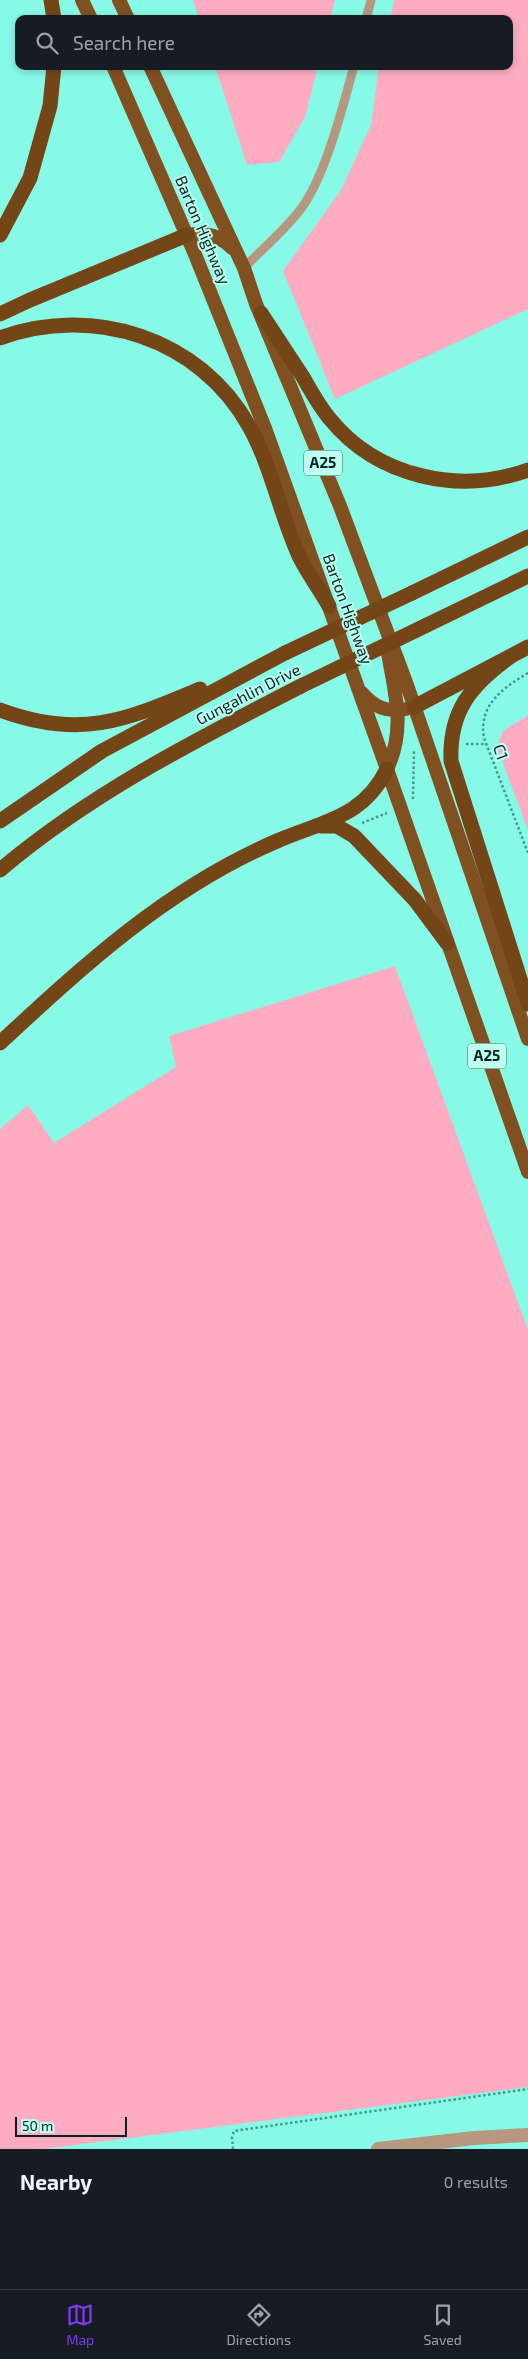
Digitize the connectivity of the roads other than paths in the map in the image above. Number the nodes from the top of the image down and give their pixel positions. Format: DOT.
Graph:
graph roads {
  1 [pos="51,0"];
  2 [pos="82,0"];
  3 [pos="120,0"];
  4 [pos="371,0"];
  5 [pos="53,15"];
  6 [pos="89,15"];
  7 [pos="126,15"];
  8 [pos="367,15"];
  9 [pos="54,70"];
  10 [pos="115,70"];
  11 [pos="152,70"];
  12 [pos="353,70"];
  13 [pos="0,235"];
  14 [pos="187,235"];
  15 [pos="241,262"];
  16 [pos="261,313"];
  17 [pos="0,314"];
  18 [pos="0,338"];
  19 [pos="528,470"];
  20 [pos="528,537"];
  21 [pos="528,576"];
  22 [pos="329,606"];
  23 [pos="380,615"];
  24 [pos="528,646"];
  25 [pos="285,654"];
  26 [pos="510,657"];
  27 [pos="358,688"];
  28 [pos="414,707"];
  29 [pos="0,710"];
  30 [pos="398,711"];
  31 [pos="387,769"];
  32 [pos="0,821"];
  33 [pos="302,831"];
  34 [pos="0,870"];
  35 [pos="448,943"];
  36 [pos="528,1004"];
  37 [pos="528,1039"];
  38 [pos="0,1043"];
  39 [pos="528,1172"];
  40 [pos="528,2135"];
  41 [pos="378,2149"];
  1 -- 5 [label="highway"];
  2 -- 6 [label="highway"];
  3 -- 7 [label="highway"];
  4 -- 8 [label="lane"];
  9 -- 13 [label="highway"];
  10 -- 14 [label="highway, Barton Highway / A25"];
  11 -- 15 [label="highway, Barton Highway / A25"];
  12 -- 15 [label="lane"];
  14 -- 15 [label="highway"];
  14 -- 17 [label="highway"];
  14 -- 22 [label="highway, Barton Highway / A25"];
  15 -- 16 [label="highway, Barton Highway / A25"];
  16 -- 19 [label="highway"];
  16 -- 23 [label="highway, Barton Highway / A25"];
  18 -- 22 [label="highway"];
  20 -- 25 [label="highway, Gungahlin Drive, bridge"];
  21 -- 34 [label="highway, Gungahlin Drive, bridge"];
  22 -- 27 [label="highway, Barton Highway / A25"];
  23 -- 28 [label="highway, Barton Highway / A25"];
  23 -- 30 [label="highway"];
  24 -- 26 [label="highway"];
  25 -- 29 [label="highway"];
  25 -- 32 [label="highway, Gungahlin Drive"];
  26 -- 28 [label="highway"];
  26 -- 36 [label="highway"];
  27 -- 30 [label="highway"];
  27 -- 31 [label="highway, Barton Highway / A25"];
  28 -- 30 [label="highway"];
  28 -- 37 [label="highway, Barton Highway / A25"];
  30 -- 31 [label="highway"];
  31 -- 33 [label="highway"];
  31 -- 35 [label="highway, Barton Highway / A25"];
  33 -- 35 [label="highway"];
  33 -- 38 [label="highway"];
  35 -- 39 [label="highway, Barton Highway / A25"];
  40 -- 41 [label="street"];
}
